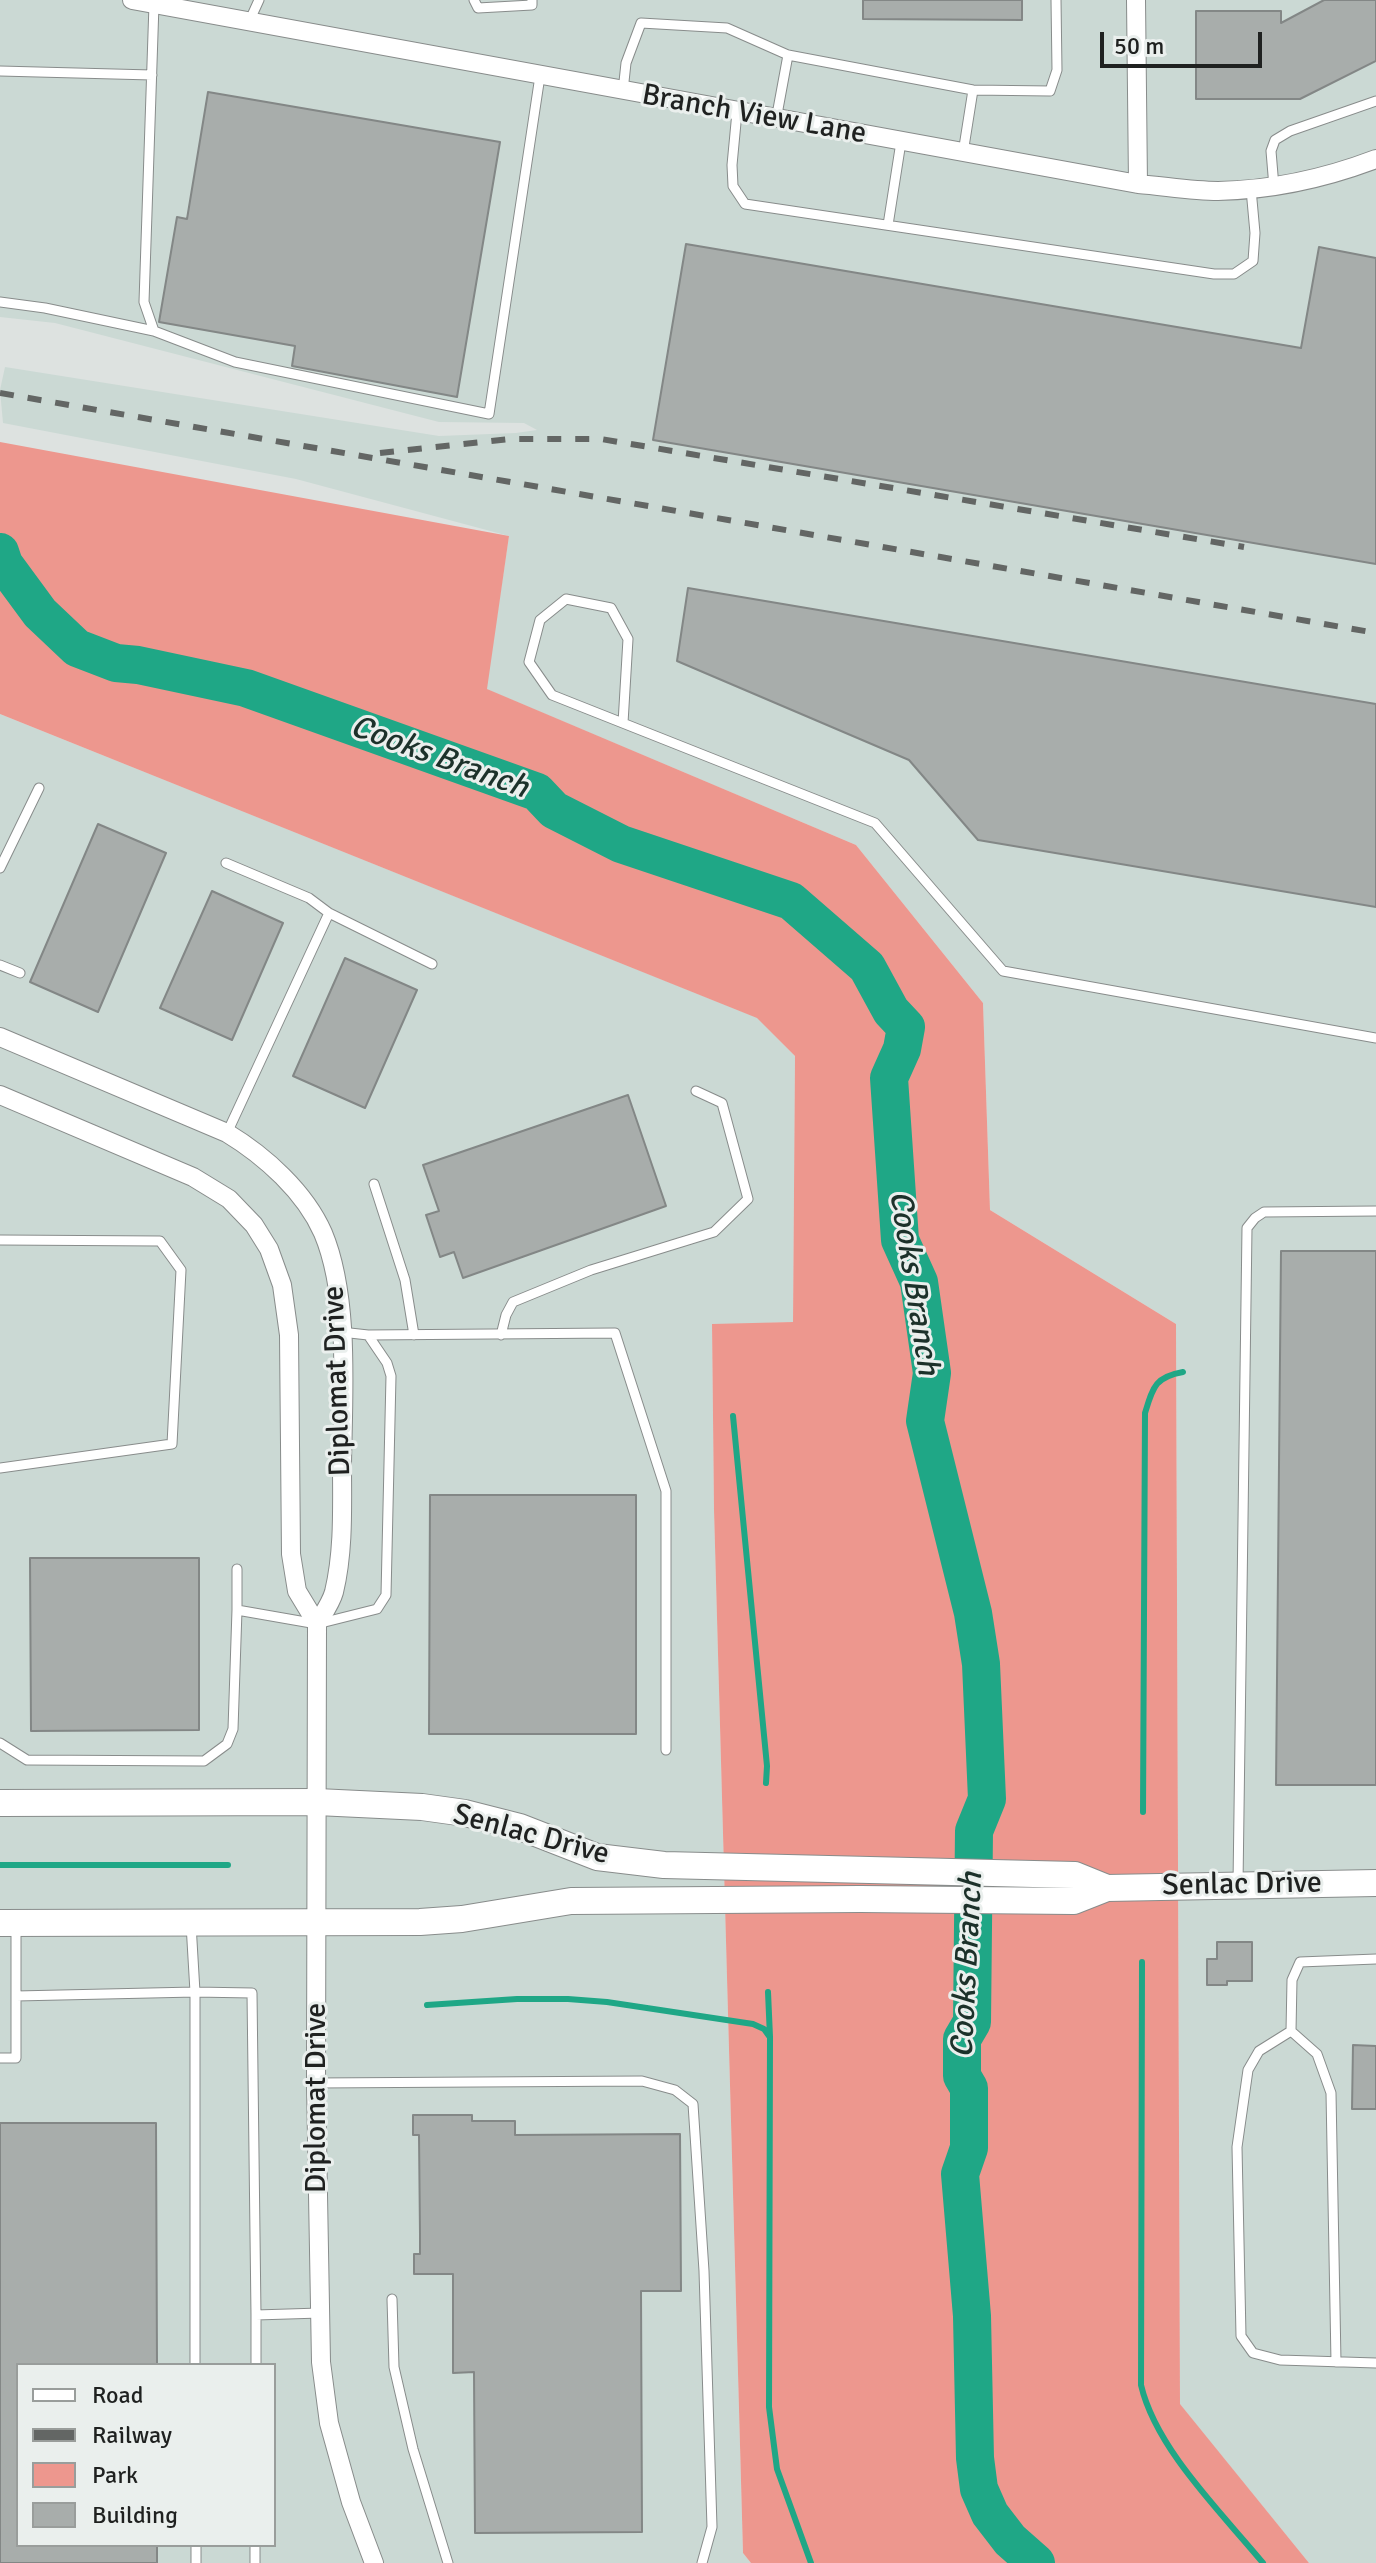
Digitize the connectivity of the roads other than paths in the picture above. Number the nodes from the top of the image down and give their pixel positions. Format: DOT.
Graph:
graph roads {
  1 [pos="132,0"];
  2 [pos="259,0"];
  3 [pos="474,0"];
  4 [pos="532,0"];
  5 [pos="1056,0"];
  6 [pos="1136,0"];
  7 [pos="154,4"];
  8 [pos="249,22"];
  9 [pos="788,55"];
  10 [pos="0,71"];
  11 [pos="152,75"];
  12 [pos="540,76"];
  13 [pos="973,90"];
  14 [pos="623,91"];
  15 [pos="1376,101"];
  16 [pos="737,112"];
  17 [pos="776,120"];
  18 [pos="901,142"];
  19 [pos="963,153"];
  20 [pos="1376,159"];
  21 [pos="1138,184"];
  22 [pos="1274,187"];
  23 [pos="1251,188"];
  24 [pos="888,225"];
  25 [pos="0,302"];
  26 [pos="154,331"];
  27 [pos="623,723"];
  28 [pos="39,788"];
  29 [pos="226,863"];
  30 [pos="0,868"];
  31 [pos="329,913"];
  32 [pos="432,964"];
  33 [pos="0,965"];
  34 [pos="20,973"];
  35 [pos="0,1037"];
  36 [pos="1376,1038"];
  37 [pos="696,1091"];
  38 [pos="0,1095"];
  39 [pos="227,1133"];
  40 [pos="374,1184"];
  41 [pos="1376,1211"];
  42 [pos="0,1240"];
  43 [pos="341,1332"];
  44 [pos="368,1335"];
  45 [pos="414,1335"];
  46 [pos="501,1335"];
  47 [pos="0,1468"];
  48 [pos="237,1569"];
  49 [pos="237,1610"];
  50 [pos="317,1624"];
  51 [pos="0,1743"];
  52 [pos="666,1750"];
  53 [pos="317,1802"];
  54 [pos="0,1803"];
  55 [pos="1376,1883"];
  56 [pos="1238,1884"];
  57 [pos="1107,1888"];
  58 [pos="317,1921"];
  59 [pos="8,1923"];
  60 [pos="191,1923"];
  61 [pos="1376,1959"];
  62 [pos="195,1992"];
  63 [pos="16,1996"];
  64 [pos="1291,2031"];
  65 [pos="0,2058"];
  66 [pos="316,2083"];
  67 [pos="392,2299"];
  68 [pos="320,2313"];
  69 [pos="256,2315"];
  70 [pos="1336,2362"];
  71 [pos="195,2363"];
  72 [pos="256,2363"];
  73 [pos="1376,2363"];
  74 [pos="374,2563"];
  75 [pos="448,2563"];
  76 [pos="702,2563"];
  1 -- 7 [label="street, Branch View Lane"];
  2 -- 8 [label="lane"];
  3 -- 4 [label="lane"];
  5 -- 13 [label="lane"];
  6 -- 21 [label="street"];
  7 -- 8 [label="street, Branch View Lane"];
  7 -- 11 [label="lane"];
  8 -- 12 [label="street, Branch View Lane"];
  9 -- 13 [label="lane"];
  9 -- 14 [label="lane"];
  9 -- 17 [label="lane"];
  10 -- 11 [label="lane"];
  11 -- 26 [label="lane"];
  12 -- 14 [label="street, Branch View Lane"];
  12 -- 26 [label="lane"];
  13 -- 19 [label="lane"];
  14 -- 16 [label="street, Branch View Lane"];
  15 -- 22 [label="lane"];
  16 -- 17 [label="street, Branch View Lane"];
  16 -- 24 [label="lane"];
  17 -- 18 [label="street, Branch View Lane"];
  18 -- 19 [label="street, Branch View Lane"];
  18 -- 24 [label="lane"];
  19 -- 21 [label="street, Branch View Lane"];
  20 -- 22 [label="street, Branch View Lane"];
  21 -- 23 [label="street, Branch View Lane"];
  22 -- 23 [label="street, Branch View Lane"];
  23 -- 24 [label="lane"];
  25 -- 26 [label="lane"];
  27 -- 27 [label="lane"];
  27 -- 36 [label="lane"];
  28 -- 30 [label="lane"];
  29 -- 31 [label="lane"];
  31 -- 32 [label="lane"];
  31 -- 39 [label="lane"];
  33 -- 34 [label="lane"];
  35 -- 39 [label="street, Diplomat Drive"];
  37 -- 46 [label="lane"];
  38 -- 50 [label="street, Diplomat Drive"];
  39 -- 43 [label="street, Diplomat Drive"];
  40 -- 45 [label="lane"];
  41 -- 56 [label="lane"];
  42 -- 47 [label="lane"];
  43 -- 44 [label="lane"];
  43 -- 50 [label="street, Diplomat Drive"];
  44 -- 45 [label="lane"];
  44 -- 50 [label="lane"];
  45 -- 46 [label="lane"];
  46 -- 52 [label="lane"];
  48 -- 49 [label="lane"];
  49 -- 50 [label="lane"];
  49 -- 51 [label="lane"];
  50 -- 53 [label="street, Diplomat Drive"];
  53 -- 54 [label="street, Senlac Drive"];
  53 -- 57 [label="street, Senlac Drive"];
  53 -- 58 [label="street, Diplomat Drive"];
  55 -- 56 [label="street, Senlac Drive"];
  56 -- 57 [label="street, Senlac Drive"];
  57 -- 58 [label="street, Senlac Drive"];
  58 -- 60 [label="street, Senlac Drive"];
  58 -- 66 [label="street, Diplomat Drive"];
  59 -- 60 [label="street, Senlac Drive"];
  59 -- 63 [label="lane"];
  60 -- 62 [label="lane"];
  61 -- 64 [label="lane"];
  62 -- 63 [label="lane"];
  62 -- 69 [label="lane"];
  62 -- 71 [label="lane"];
  63 -- 65 [label="lane"];
  64 -- 70 [label="lane"];
  64 -- 70 [label="lane"];
  66 -- 68 [label="street, Diplomat Drive"];
  66 -- 76 [label="lane"];
  67 -- 75 [label="lane"];
  68 -- 69 [label="lane"];
  68 -- 74 [label="street, Diplomat Drive"];
  69 -- 72 [label="lane"];
  70 -- 73 [label="lane"];
}
